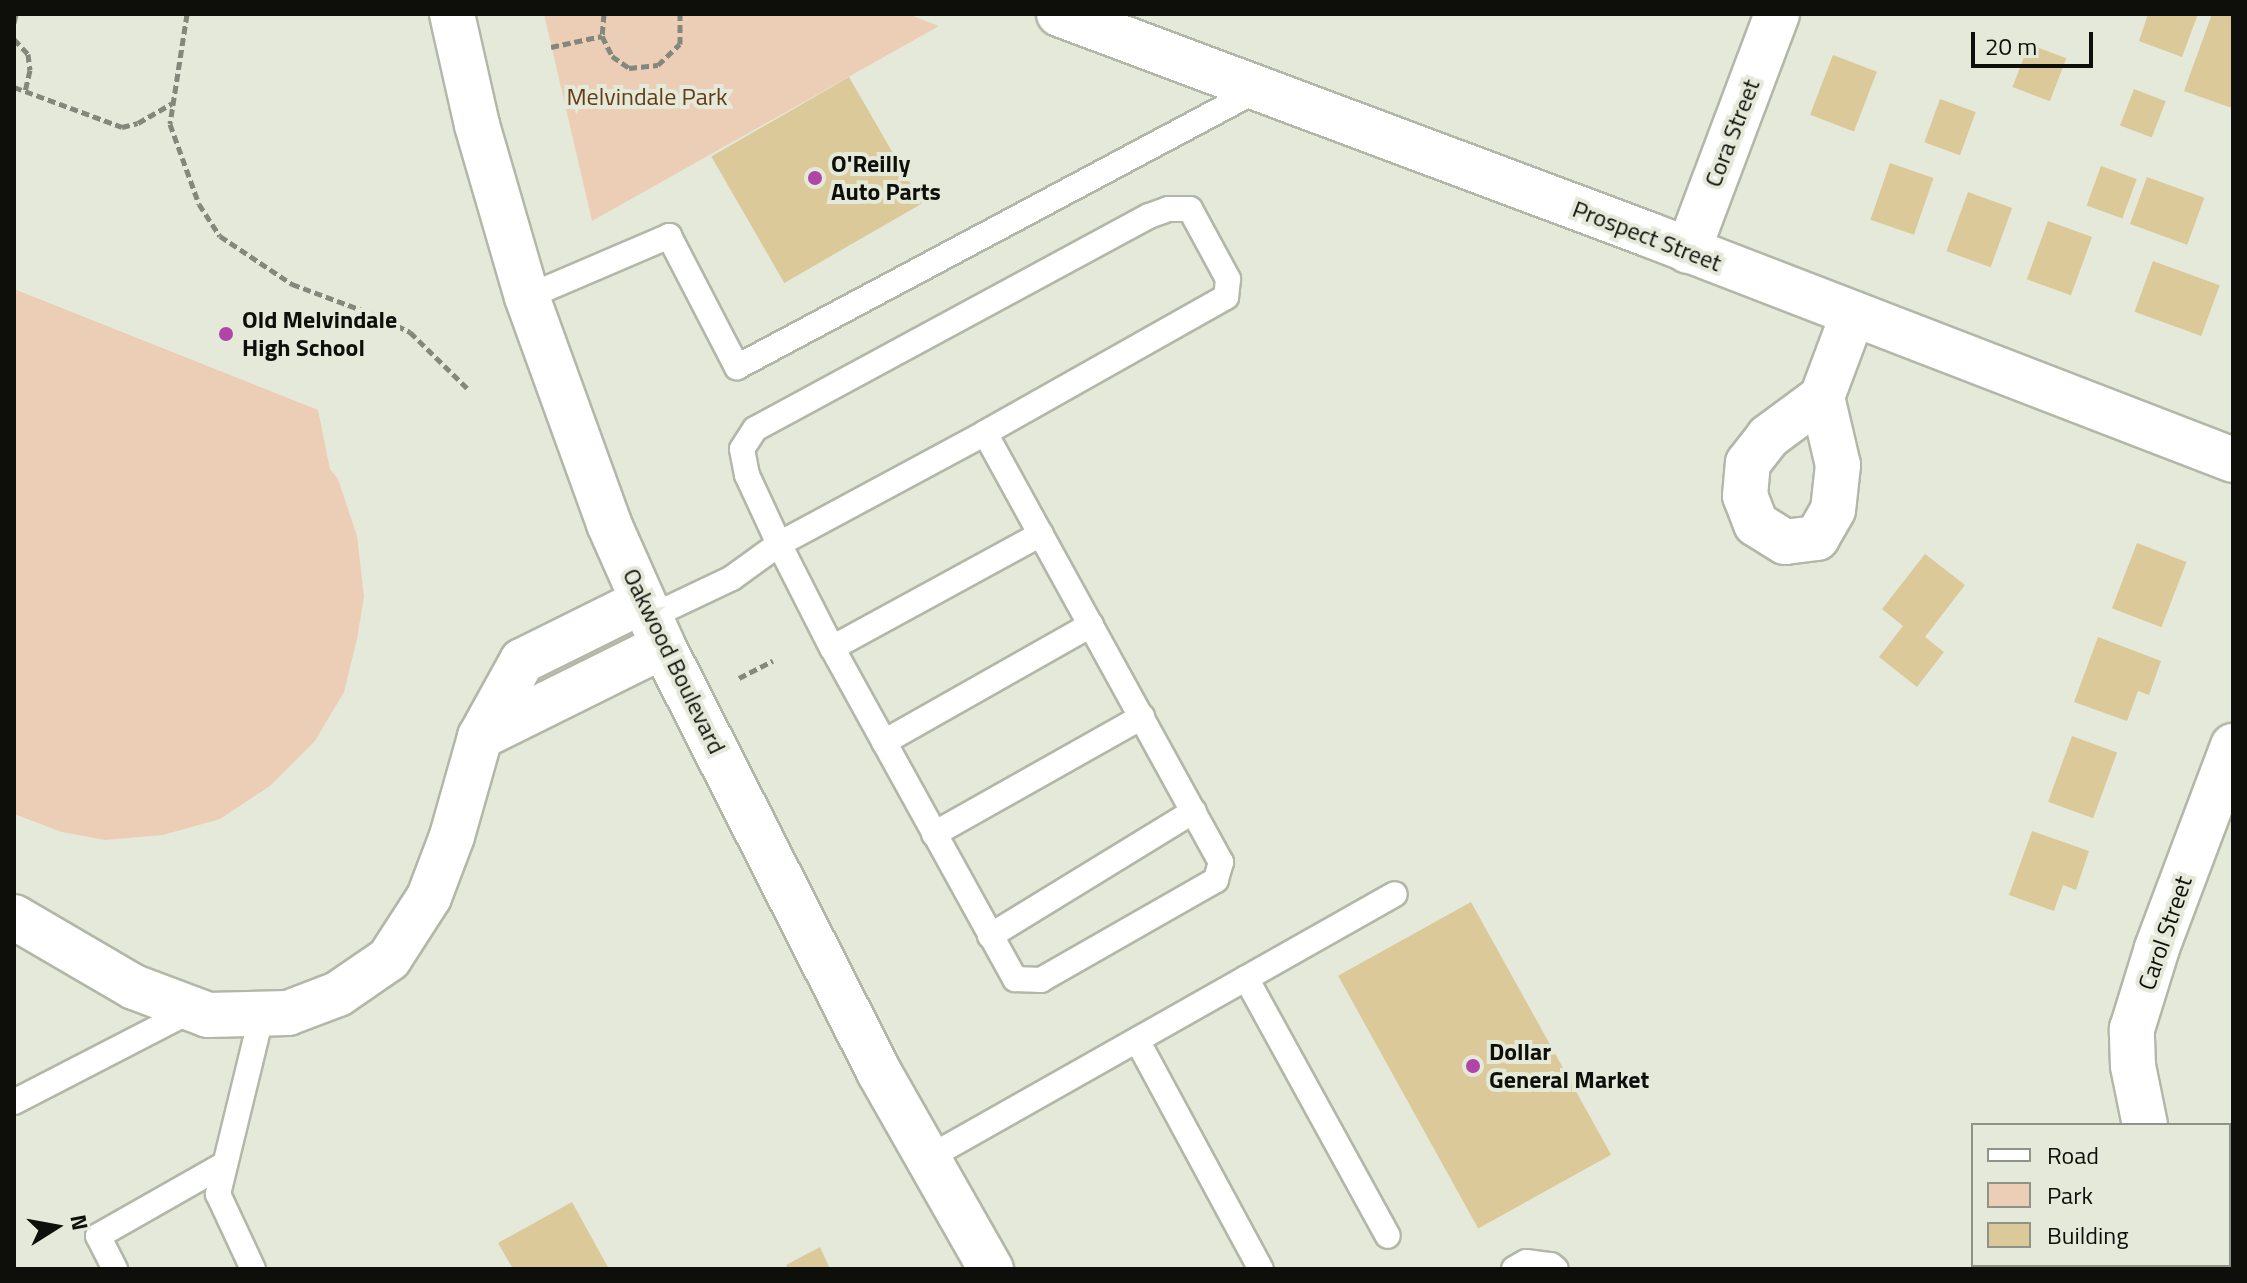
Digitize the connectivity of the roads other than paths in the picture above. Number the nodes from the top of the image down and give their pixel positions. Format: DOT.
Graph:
graph roads {
  1 [pos="452,14"];
  2 [pos="1059,14"];
  3 [pos="1777,14"];
  4 [pos="1259,89"];
  5 [pos="1688,251"];
  6 [pos="527,297"];
  7 [pos="1853,314"];
  8 [pos="1822,397"];
  9 [pos="985,433"];
  10 [pos="2233,460"];
  11 [pos="1041,534"];
  12 [pos="779,544"];
  13 [pos="652,621"];
  14 [pos="1091,625"];
  15 [pos="832,648"];
  16 [pos="1142,717"];
  17 [pos="884,742"];
  18 [pos="2233,746"];
  19 [pos="1194,811"];
  20 [pos="934,834"];
  21 [pos="1395,894"];
  22 [pos="14,917"];
  23 [pos="990,936"];
  24 [pos="1246,978"];
  25 [pos="194,1009"];
  26 [pos="262,1013"];
  27 [pos="1137,1040"];
  28 [pos="14,1102"];
  29 [pos="2145,1123"];
  30 [pos="928,1158"];
  31 [pos="225,1164"];
  32 [pos="1388,1236"];
  33 [pos="115,1269"];
  34 [pos="253,1269"];
  35 [pos="991,1269"];
  36 [pos="1261,1269"];
  37 [pos="1514,1269"];
  38 [pos="1556,1269"];
  1 -- 6 [label="street, Oakwood Boulevard"];
  2 -- 4 [label="street, Prospect Street"];
  3 -- 5 [label="street, Cora Street"];
  4 -- 5 [label="street, Prospect Street"];
  4 -- 6 [label="lane"];
  5 -- 7 [label="street, Prospect Street"];
  6 -- 13 [label="street, Oakwood Boulevard"];
  7 -- 8 [label="street"];
  7 -- 10 [label="street, Prospect Street"];
  9 -- 11 [label="lane"];
  9 -- 12 [label="lane"];
  9 -- 12 [label="lane"];
  11 -- 14 [label="lane"];
  11 -- 15 [label="lane"];
  12 -- 13 [label="lane"];
  12 -- 15 [label="lane"];
  13 -- 26 [label="street"];
  13 -- 30 [label="street, Oakwood Boulevard"];
  14 -- 16 [label="lane"];
  14 -- 17 [label="lane"];
  15 -- 17 [label="lane"];
  16 -- 19 [label="lane"];
  16 -- 20 [label="lane"];
  17 -- 20 [label="lane"];
  18 -- 29 [label="street, Carol Street"];
  19 -- 23 [label="lane"];
  19 -- 23 [label="lane"];
  20 -- 23 [label="lane"];
  21 -- 24 [label="lane"];
  22 -- 25 [label="street"];
  24 -- 27 [label="lane"];
  24 -- 32 [label="lane"];
  25 -- 26 [label="street"];
  25 -- 28 [label="lane"];
  26 -- 31 [label="lane"];
  27 -- 30 [label="lane"];
  27 -- 36 [label="lane"];
  30 -- 35 [label="street, Oakwood Boulevard"];
  31 -- 33 [label="lane"];
  31 -- 34 [label="lane"];
  37 -- 38 [label="lane"];
}
